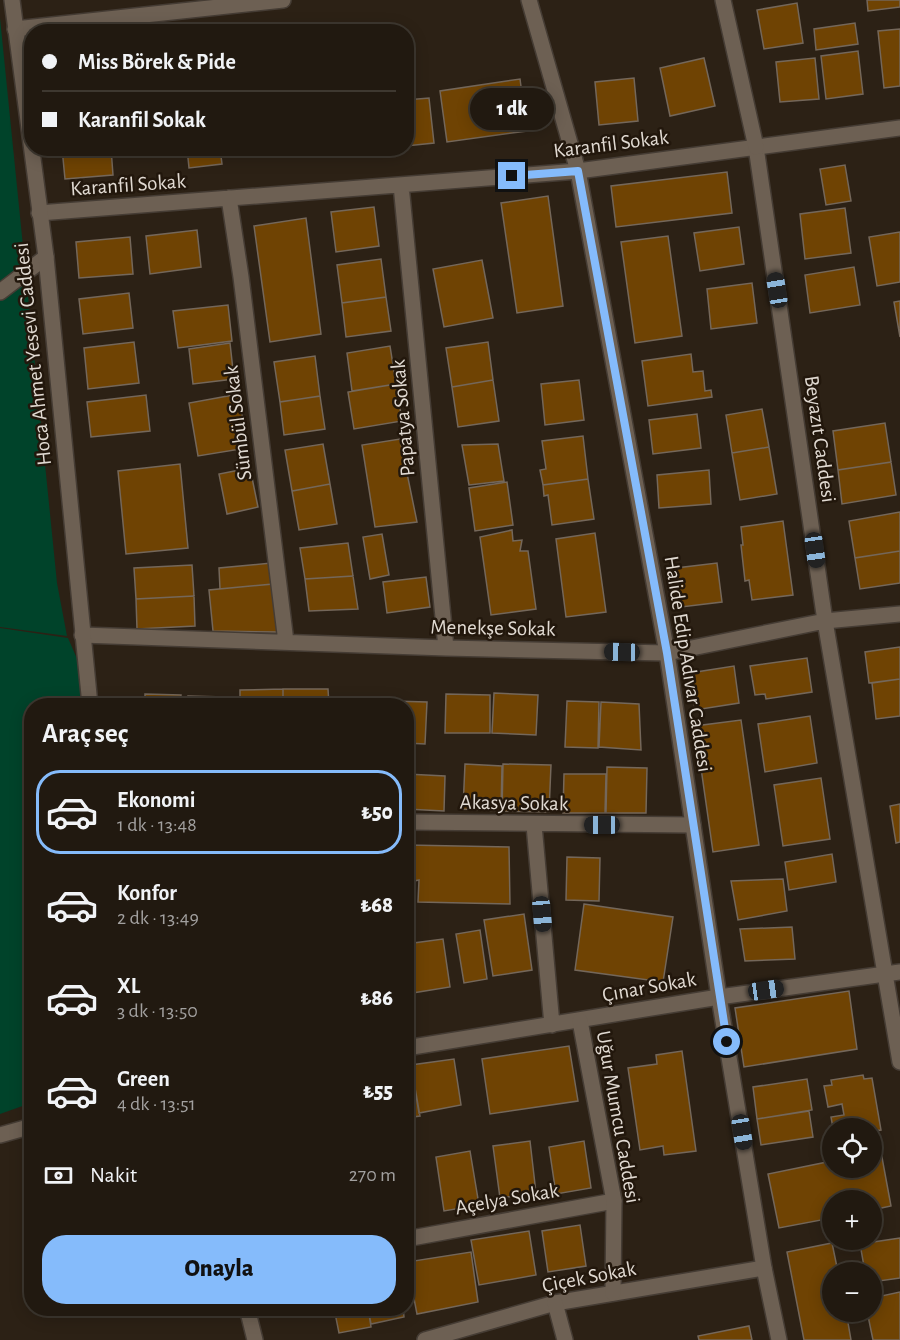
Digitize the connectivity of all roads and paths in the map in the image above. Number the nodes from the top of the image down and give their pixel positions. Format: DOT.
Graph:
graph roads {
  1 [pos="12,0"];
  2 [pos="284,0"];
  3 [pos="529,0"];
  4 [pos="723,0"];
  5 [pos="61,24"];
  6 [pos="24,28"];
  7 [pos="15,29"];
  8 [pos="24,98"];
  9 [pos="900,129"];
  10 [pos="756,147"];
  11 [pos="32,156"];
  12 [pos="578,171"];
  13 [pos="401,184"];
  14 [pos="229,198"];
  15 [pos="39,213"];
  16 [pos="46,257"];
  17 [pos="0,292"];
  18 [pos="900,614"];
  19 [pos="825,621"];
  20 [pos="82,635"];
  21 [pos="286,642"];
  22 [pos="446,648"];
  23 [pos="667,653"];
  24 [pos="89,698"];
  25 [pos="414,822"];
  26 [pos="534,825"];
  27 [pos="693,825"];
  28 [pos="900,972"];
  29 [pos="884,974"];
  30 [pos="719,996"];
  31 [pos="580,1020"];
  32 [pos="552,1025"];
  33 [pos="414,1047"];
  34 [pos="900,1062"];
  35 [pos="24,1128"];
  36 [pos="0,1135"];
  37 [pos="614,1201"];
  38 [pos="414,1238"];
  39 [pos="764,1268"];
  40 [pos="613,1293"];
  41 [pos="555,1303"];
  42 [pos="249,1316"];
  43 [pos="255,1340"];
  44 [pos="425,1340"];
  45 [pos="565,1340"];
  46 [pos="780,1340"];
  1 -- 7 [label="street, Hoca Ahmet Yesevi Caddesi"];
  2 -- 5 [label="street"];
  3 -- 12 [label="street, Halide Edip Adıvar Caddesi"];
  4 -- 10 [label="street, Beyazıt Caddesi"];
  6 -- 7 [label="street"];
  7 -- 8 [label="street, Hoca Ahmet Yesevi Caddesi"];
  9 -- 10 [label="street, Karanfil Sokak"];
  10 -- 12 [label="street, Karanfil Sokak"];
  10 -- 19 [label="street, Beyazıt Caddesi"];
  11 -- 15 [label="street, Hoca Ahmet Yesevi Caddesi"];
  12 -- 13 [label="street, Karanfil Sokak"];
  12 -- 23 [label="street, Halide Edip Adıvar Caddesi"];
  13 -- 14 [label="street, Karanfil Sokak"];
  13 -- 22 [label="street, Papatya Sokak"];
  14 -- 15 [label="street, Karanfil Sokak"];
  14 -- 21 [label="street, Sümbül Sokak"];
  15 -- 16 [label="street, Hoca Ahmet Yesevi Caddesi"];
  16 -- 17 [label="street"];
  16 -- 20 [label="street, Hoca Ahmet Yesevi Caddesi"];
  18 -- 19 [label="street, Menekşe Sokak"];
  19 -- 23 [label="street, Menekşe Sokak"];
  19 -- 29 [label="street, Beyazıt Caddesi"];
  20 -- 21 [label="street, Menekşe Sokak"];
  20 -- 24 [label="street, Hoca Ahmet Yesevi Caddesi"];
  21 -- 22 [label="street, Menekşe Sokak"];
  22 -- 23 [label="street, Menekşe Sokak"];
  23 -- 27 [label="street, Halide Edip Adıvar Caddesi"];
  25 -- 26 [label="street, Akasya Sokak"];
  26 -- 27 [label="street, Akasya Sokak"];
  26 -- 32 [label="street"];
  27 -- 30 [label="street, Halide Edip Adıvar Caddesi"];
  28 -- 29 [label="street, Çınar Sokak"];
  29 -- 30 [label="street, Çınar Sokak"];
  29 -- 34 [label="street, Beyazıt Caddesi"];
  30 -- 31 [label="street, Çınar Sokak"];
  30 -- 39 [label="street, Halide Edip Adıvar Caddesi"];
  31 -- 32 [label="street, Çınar Sokak"];
  31 -- 37 [label="street, Uğur Mumcu Caddesi"];
  32 -- 33 [label="street, Çınar Sokak"];
  35 -- 36 [label="street"];
  37 -- 38 [label="street, Açelya Sokak"];
  37 -- 40 [label="street, Uğur Mumcu Caddesi"];
  39 -- 40 [label="street, Çiçek Sokak"];
  39 -- 46 [label="street, Halide Edip Adıvar Caddesi"];
  40 -- 41 [label="street, Çiçek Sokak"];
  41 -- 44 [label="street, Çiçek Sokak"];
  41 -- 45 [label="street"];
  42 -- 43 [label="street"];
}
